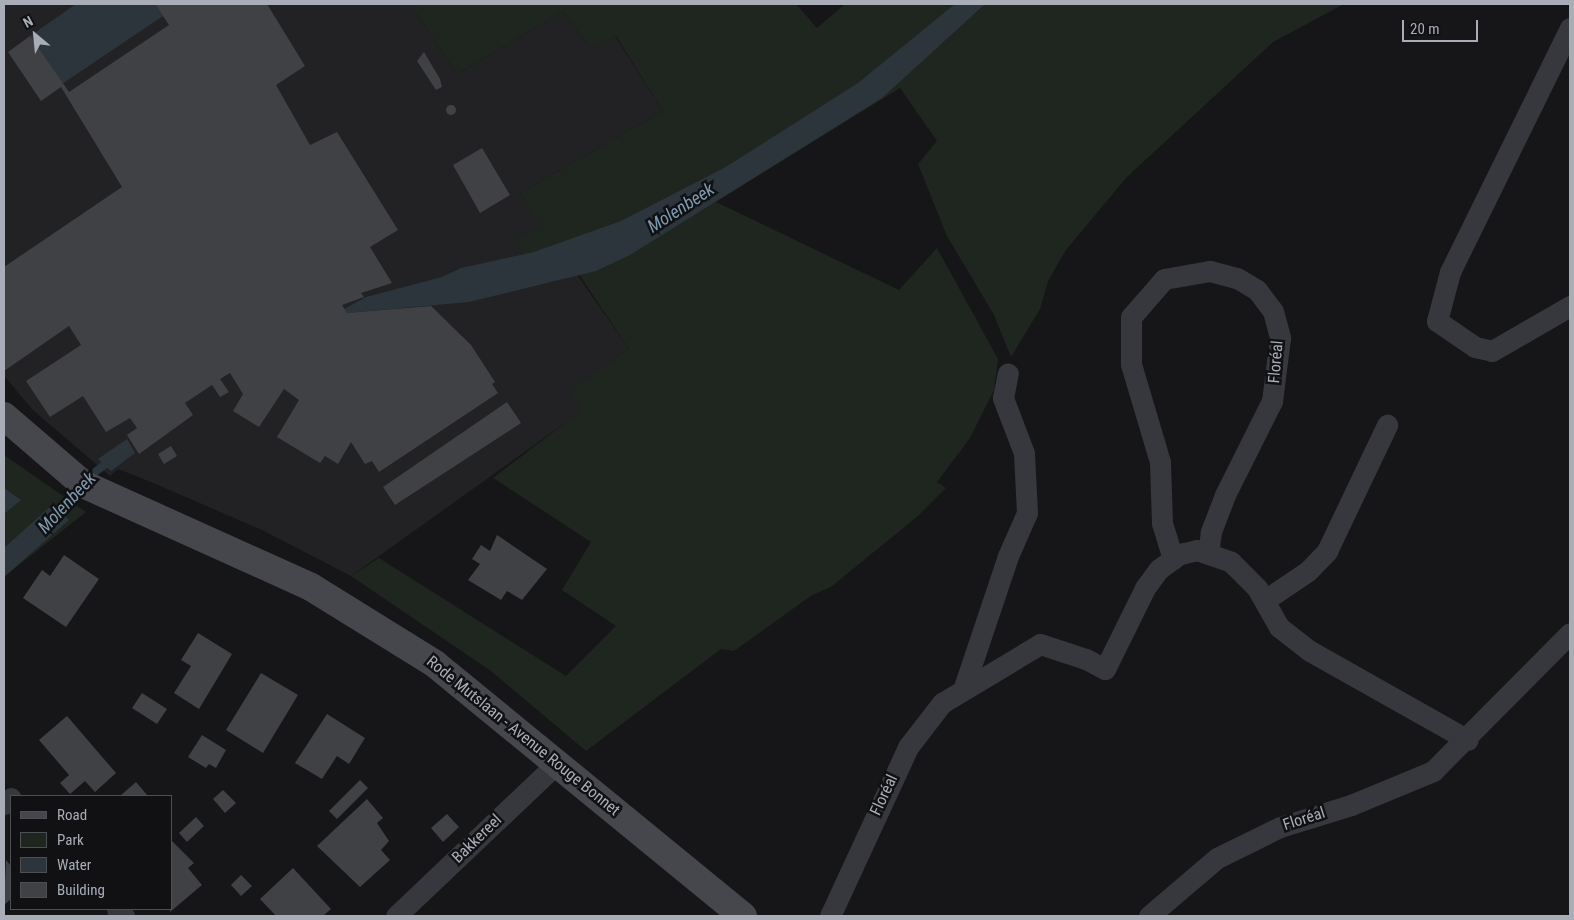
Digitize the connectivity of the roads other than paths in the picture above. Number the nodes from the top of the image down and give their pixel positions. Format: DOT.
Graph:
graph roads {
  1 [pos="1570,28"];
  2 [pos="1570,306"];
  3 [pos="1008,373"];
  4 [pos="4,416"];
  5 [pos="1387,425"];
  6 [pos="1208,553"];
  7 [pos="1173,559"];
  8 [pos="1264,600"];
  9 [pos="1570,633"];
  10 [pos="963,690"];
  11 [pos="1468,740"];
  12 [pos="558,762"];
  13 [pos="396,916"];
  14 [pos="743,916"];
  15 [pos="830,916"];
  16 [pos="1149,916"];
  1 -- 2 [label="street"];
  3 -- 10 [label="street"];
  4 -- 12 [label="street, Rode Mutslaan - Avenue Rouge Bonnet"];
  5 -- 8 [label="street"];
  6 -- 7 [label="street, Floréal"];
  6 -- 7 [label="street, Floréal"];
  6 -- 8 [label="street, Floréal"];
  7 -- 10 [label="street, Floréal"];
  8 -- 11 [label="street, Floréal"];
  9 -- 11 [label="street, Floréal"];
  10 -- 15 [label="street, Floréal"];
  11 -- 16 [label="street, Floréal"];
  12 -- 13 [label="street, Bakkereel"];
  12 -- 14 [label="street, Rode Mutslaan - Avenue Rouge Bonnet"];
}
